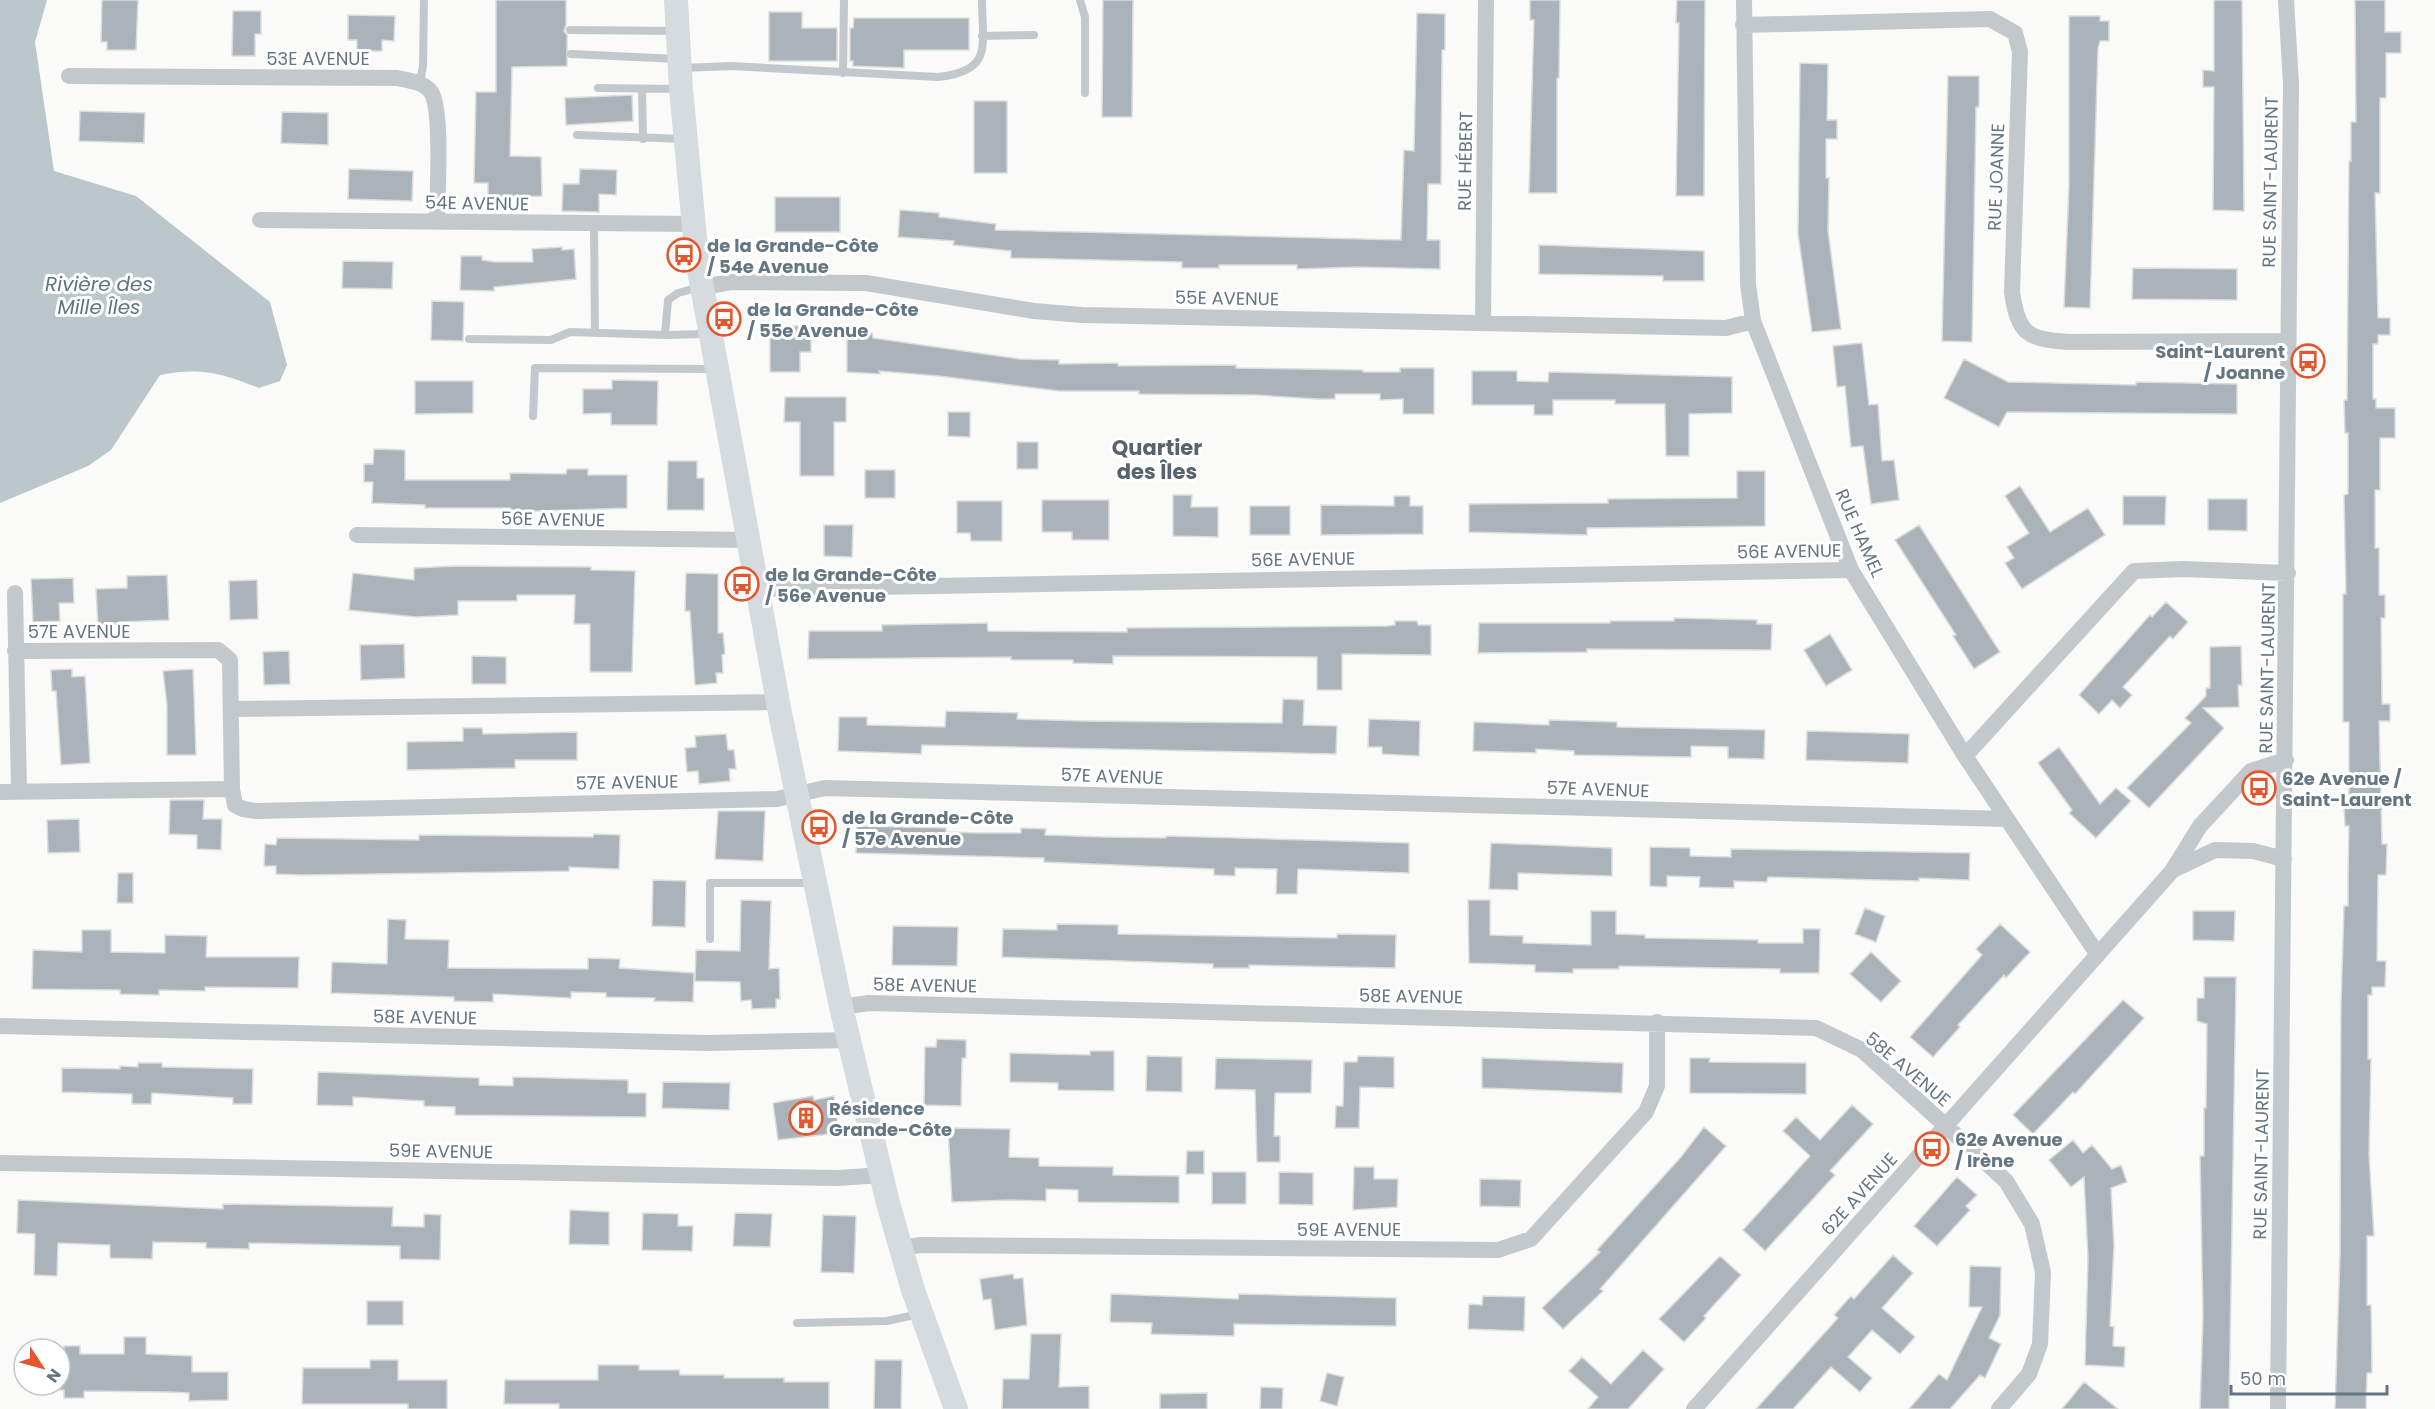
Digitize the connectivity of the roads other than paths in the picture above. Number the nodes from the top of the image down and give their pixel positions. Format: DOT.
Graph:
graph roads {
  1 [pos="424,0"];
  2 [pos="676,0"];
  3 [pos="844,0"];
  4 [pos="982,0"];
  5 [pos="1080,0"];
  6 [pos="1486,0"];
  7 [pos="1744,0"];
  8 [pos="2286,0"];
  9 [pos="1743,25"];
  10 [pos="570,30"];
  11 [pos="678,31"];
  12 [pos="1034,35"];
  13 [pos="982,36"];
  14 [pos="571,54"];
  15 [pos="680,72"];
  16 [pos="843,73"];
  17 [pos="69,76"];
  18 [pos="420,84"];
  19 [pos="598,88"];
  20 [pos="642,89"];
  21 [pos="1085,93"];
  22 [pos="577,135"];
  23 [pos="643,139"];
  24 [pos="686,139"];
  25 [pos="260,220"];
  26 [pos="437,222"];
  27 [pos="693,224"];
  28 [pos="594,225"];
  29 [pos="703,286"];
  30 [pos="1753,321"];
  31 [pos="1483,322"];
  32 [pos="595,333"];
  33 [pos="712,333"];
  34 [pos="665,335"];
  35 [pos="470,339"];
  36 [pos="2287,341"];
  37 [pos="718,369"];
  38 [pos="533,416"];
  39 [pos="357,535"];
  40 [pos="747,540"];
  41 [pos="1851,570"];
  42 [pos="2288,573"];
  43 [pos="756,589"];
  44 [pos="15,592"];
  45 [pos="15,651"];
  46 [pos="778,702"];
  47 [pos="231,709"];
  48 [pos="1965,756"];
  49 [pos="2286,760"];
  50 [pos="232,789"];
  51 [pos="19,790"];
  52 [pos="0,792"];
  53 [pos="797,795"];
  54 [pos="2007,819"];
  55 [pos="2284,859"];
  56 [pos="2172,871"];
  57 [pos="814,883"];
  58 [pos="710,939"];
  59 [pos="2098,955"];
  60 [pos="841,1007"];
  61 [pos="1657,1022"];
  62 [pos="0,1026"];
  63 [pos="849,1040"];
  64 [pos="1946,1126"];
  65 [pos="0,1162"];
  66 [pos="882,1175"];
  67 [pos="901,1248"];
  68 [pos="921,1314"];
  69 [pos="797,1323"];
  70 [pos="956,1409"];
  71 [pos="1694,1409"];
  72 [pos="1999,1409"];
  73 [pos="2278,1409"];
  1 -- 18 [label="lane"];
  2 -- 11 [label="main road"];
  3 -- 16 [label="lane"];
  4 -- 13 [label="lane"];
  5 -- 21 [label="lane"];
  6 -- 31 [label="street, RUE HÉBERT"];
  7 -- 9 [label="street, RUE HAMEL"];
  8 -- 36 [label="street, RUE SAINT-LAURENT"];
  9 -- 30 [label="street, RUE HAMEL"];
  9 -- 36 [label="street, RUE JOANNE"];
  10 -- 11 [label="lane"];
  11 -- 15 [label="main road"];
  12 -- 13 [label="lane"];
  13 -- 16 [label="lane"];
  14 -- 15 [label="lane"];
  15 -- 16 [label="lane"];
  15 -- 20 [label="lane"];
  15 -- 24 [label="main road"];
  17 -- 18 [label="street, 53E AVENUE"];
  18 -- 26 [label="street"];
  19 -- 20 [label="lane"];
  20 -- 23 [label="lane"];
  22 -- 23 [label="lane"];
  23 -- 24 [label="lane"];
  24 -- 27 [label="main road"];
  25 -- 26 [label="street, 54E AVENUE"];
  26 -- 28 [label="street, 54E AVENUE"];
  27 -- 28 [label="street, 54E AVENUE"];
  27 -- 29 [label="main road"];
  28 -- 32 [label="lane"];
  29 -- 31 [label="street, 55E AVENUE"];
  29 -- 33 [label="main road"];
  29 -- 34 [label="lane"];
  30 -- 31 [label="street, 55E AVENUE"];
  30 -- 41 [label="street, RUE HAMEL"];
  32 -- 34 [label="lane"];
  32 -- 35 [label="lane"];
  33 -- 34 [label="lane"];
  33 -- 37 [label="main road"];
  36 -- 42 [label="street, RUE SAINT-LAURENT"];
  37 -- 38 [label="lane"];
  37 -- 40 [label="main road"];
  39 -- 40 [label="street, 56E AVENUE"];
  40 -- 43 [label="main road"];
  41 -- 43 [label="street, 56E AVENUE"];
  41 -- 48 [label="street, RUE HAMEL"];
  42 -- 48 [label="street"];
  42 -- 49 [label="street, RUE SAINT-LAURENT"];
  43 -- 46 [label="main road"];
  44 -- 45 [label="street"];
  45 -- 47 [label="street, 57E AVENUE"];
  45 -- 51 [label="street, 57E AVENUE"];
  46 -- 47 [label="street"];
  46 -- 53 [label="main road"];
  47 -- 50 [label="street, 57E AVENUE"];
  48 -- 54 [label="street, RUE HAMEL"];
  49 -- 55 [label="street, RUE SAINT-LAURENT"];
  49 -- 56 [label="street, 62E AVENUE"];
  50 -- 51 [label="street"];
  50 -- 53 [label="street, 57E AVENUE"];
  51 -- 52 [label="street"];
  53 -- 54 [label="street, 57E AVENUE"];
  53 -- 57 [label="main road"];
  54 -- 59 [label="street, RUE HAMEL"];
  55 -- 56 [label="street, 62E AVENUE"];
  55 -- 73 [label="street, RUE SAINT-LAURENT"];
  56 -- 59 [label="street, 62E AVENUE"];
  57 -- 58 [label="lane"];
  57 -- 60 [label="main road"];
  59 -- 64 [label="street, 62E AVENUE"];
  60 -- 61 [label="street, 58E AVENUE"];
  60 -- 63 [label="main road"];
  61 -- 64 [label="street, 58E AVENUE"];
  61 -- 67 [label="street, 59E AVENUE"];
  62 -- 63 [label="street, 58E AVENUE"];
  63 -- 66 [label="main road"];
  64 -- 71 [label="street, 62E AVENUE"];
  64 -- 72 [label="street, 58E AVENUE"];
  65 -- 66 [label="street, 59E AVENUE"];
  66 -- 67 [label="main road"];
  67 -- 68 [label="main road"];
  68 -- 69 [label="lane"];
  68 -- 70 [label="main road"];
}
